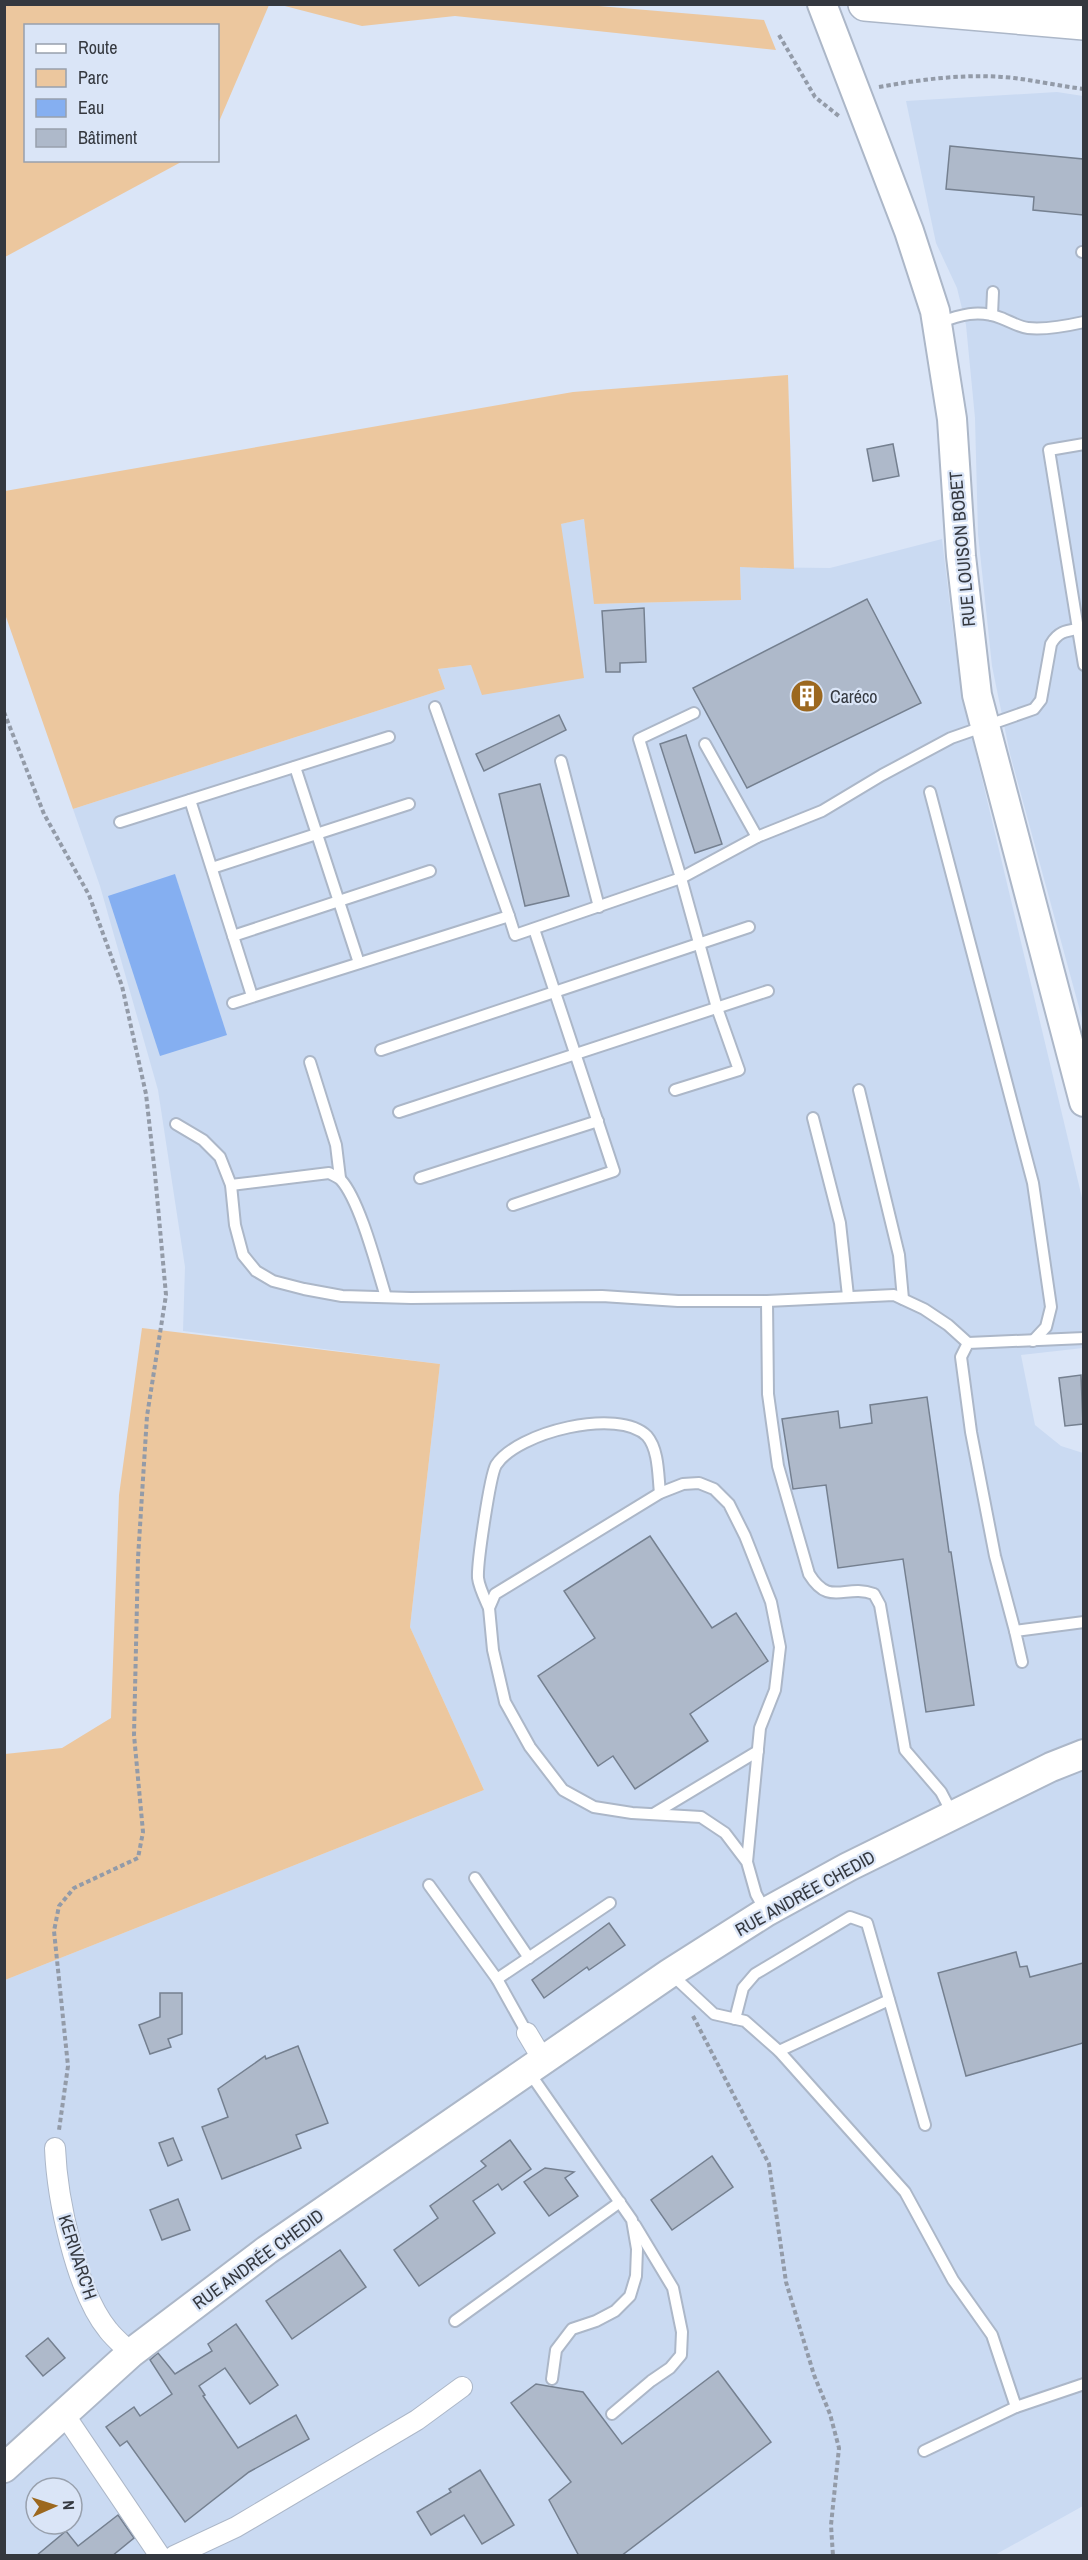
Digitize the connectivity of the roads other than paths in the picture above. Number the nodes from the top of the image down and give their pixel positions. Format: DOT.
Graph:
graph roads {
  1 [pos="865,4"];
  2 [pos="825,13"];
  3 [pos="1083,23"];
  4 [pos="993,292"];
  5 [pos="992,315"];
  6 [pos="1083,322"];
  7 [pos="937,324"];
  8 [pos="1083,444"];
  9 [pos="1078,629"];
  10 [pos="1083,664"];
  11 [pos="435,707"];
  12 [pos="694,713"];
  13 [pos="984,726"];
  14 [pos="390,737"];
  15 [pos="705,744"];
  16 [pos="561,761"];
  17 [pos="295,767"];
  18 [pos="930,792"];
  19 [pos="190,800"];
  20 [pos="409,804"];
  21 [pos="120,822"];
  22 [pos="317,834"];
  23 [pos="757,837"];
  24 [pos="212,868"];
  25 [pos="430,871"];
  26 [pos="681,879"];
  27 [pos="339,901"];
  28 [pos="599,907"];
  29 [pos="508,916"];
  30 [pos="749,927"];
  31 [pos="534,929"];
  32 [pos="233,936"];
  33 [pos="699,943"];
  34 [pos="359,963"];
  35 [pos="555,990"];
  36 [pos="768,991"];
  37 [pos="252,996"];
  38 [pos="233,1003"];
  39 [pos="717,1008"];
  40 [pos="381,1050"];
  41 [pos="576,1055"];
  42 [pos="310,1062"];
  43 [pos="675,1090"];
  44 [pos="859,1090"];
  45 [pos="1083,1102"];
  46 [pos="399,1112"];
  47 [pos="813,1118"];
  48 [pos="598,1121"];
  49 [pos="176,1124"];
  50 [pos="340,1178"];
  51 [pos="420,1178"];
  52 [pos="231,1185"];
  53 [pos="513,1205"];
  54 [pos="848,1296"];
  55 [pos="386,1297"];
  56 [pos="903,1299"];
  57 [pos="767,1301"];
  58 [pos="1083,1338"];
  59 [pos="1033,1341"];
  60 [pos="968,1343"];
  61 [pos="660,1493"];
  62 [pos="489,1608"];
  63 [pos="1083,1622"];
  64 [pos="1015,1631"];
  65 [pos="1022,1662"];
  66 [pos="758,1751"];
  67 [pos="1083,1754"];
  68 [pos="654,1813"];
  69 [pos="953,1815"];
  70 [pos="747,1862"];
  71 [pos="475,1878"];
  72 [pos="429,1885"];
  73 [pos="610,1903"];
  74 [pos="766,1912"];
  75 [pos="529,1958"];
  76 [pos="670,1973"];
  77 [pos="497,1979"];
  78 [pos="889,2000"];
  79 [pos="735,2019"];
  80 [pos="527,2033"];
  81 [pos="779,2051"];
  82 [pos="535,2065"];
  83 [pos="925,2125"];
  84 [pos="55,2148"];
  85 [pos="620,2202"];
  86 [pos="632,2220"];
  87 [pos="455,2321"];
  88 [pos="131,2353"];
  89 [pos="552,2379"];
  90 [pos="1083,2384"];
  91 [pos="462,2387"];
  92 [pos="1016,2407"];
  93 [pos="64,2414"];
  94 [pos="612,2414"];
  95 [pos="924,2451"];
  96 [pos="4,2468"];
  97 [pos="160,2556"];
  98 [pos="174,2556"];
  1 -- 3 [label="highway"];
  2 -- 7 [label="street, RUE LOUISON BOBET"];
  4 -- 5 [label="lane"];
  5 -- 6 [label="lane"];
  5 -- 7 [label="lane"];
  7 -- 13 [label="street, RUE LOUISON BOBET"];
  8 -- 9 [label="lane"];
  9 -- 10 [label="lane"];
  9 -- 13 [label="lane"];
  11 -- 29 [label="lane"];
  12 -- 26 [label="lane"];
  13 -- 23 [label="lane"];
  13 -- 45 [label="street, RUE LOUISON BOBET"];
  14 -- 17 [label="lane"];
  15 -- 23 [label="lane"];
  16 -- 28 [label="lane"];
  17 -- 19 [label="lane"];
  17 -- 22 [label="lane"];
  18 -- 59 [label="lane"];
  19 -- 21 [label="lane"];
  19 -- 24 [label="lane"];
  20 -- 22 [label="lane"];
  22 -- 24 [label="lane"];
  22 -- 27 [label="lane"];
  23 -- 26 [label="lane"];
  24 -- 32 [label="lane"];
  25 -- 27 [label="lane"];
  26 -- 28 [label="lane"];
  26 -- 33 [label="lane"];
  27 -- 32 [label="lane"];
  27 -- 34 [label="lane"];
  28 -- 31 [label="lane"];
  29 -- 31 [label="lane"];
  29 -- 34 [label="lane"];
  30 -- 33 [label="lane"];
  31 -- 35 [label="lane"];
  32 -- 37 [label="lane"];
  33 -- 35 [label="lane"];
  33 -- 39 [label="lane"];
  34 -- 37 [label="lane"];
  35 -- 40 [label="lane"];
  35 -- 41 [label="lane"];
  36 -- 39 [label="lane"];
  37 -- 38 [label="lane"];
  39 -- 41 [label="lane"];
  39 -- 43 [label="lane"];
  41 -- 46 [label="lane"];
  41 -- 48 [label="lane"];
  42 -- 50 [label="lane"];
  44 -- 56 [label="lane"];
  47 -- 54 [label="lane"];
  48 -- 51 [label="lane"];
  48 -- 53 [label="lane"];
  49 -- 52 [label="lane"];
  50 -- 52 [label="lane"];
  50 -- 55 [label="lane"];
  52 -- 55 [label="lane"];
  54 -- 56 [label="lane"];
  54 -- 57 [label="lane"];
  55 -- 57 [label="lane"];
  56 -- 60 [label="lane"];
  57 -- 69 [label="lane"];
  58 -- 59 [label="lane"];
  59 -- 60 [label="lane"];
  60 -- 64 [label="lane"];
  61 -- 62 [label="lane"];
  61 -- 62 [label="lane"];
  61 -- 66 [label="lane"];
  62 -- 68 [label="lane"];
  63 -- 64 [label="lane"];
  64 -- 65 [label="lane"];
  66 -- 68 [label="lane"];
  66 -- 70 [label="lane"];
  67 -- 69 [label="street, RUE ANDRÉE CHEDID"];
  68 -- 70 [label="lane"];
  69 -- 74 [label="street, RUE ANDRÉE CHEDID"];
  70 -- 74 [label="lane"];
  71 -- 75 [label="lane"];
  72 -- 77 [label="lane"];
  73 -- 75 [label="lane"];
  74 -- 76 [label="street, RUE ANDRÉE CHEDID"];
  75 -- 77 [label="lane"];
  76 -- 79 [label="lane"];
  76 -- 82 [label="street, RUE ANDRÉE CHEDID"];
  77 -- 80 [label="lane"];
  78 -- 79 [label="lane"];
  78 -- 81 [label="lane"];
  78 -- 83 [label="lane"];
  79 -- 81 [label="lane"];
  80 -- 82 [label="street"];
  81 -- 92 [label="lane"];
  82 -- 85 [label="lane"];
  82 -- 88 [label="street, RUE ANDRÉE CHEDID"];
  84 -- 88 [label="street, KERIVARC'H"];
  85 -- 86 [label="lane"];
  85 -- 87 [label="lane"];
  86 -- 89 [label="lane"];
  86 -- 94 [label="lane"];
  88 -- 93 [label="street, RUE ANDRÉE CHEDID"];
  90 -- 92 [label="lane"];
  91 -- 98 [label="street"];
  92 -- 95 [label="lane"];
  93 -- 96 [label="street, RUE ANDRÉE CHEDID"];
  93 -- 97 [label="street"];
}
